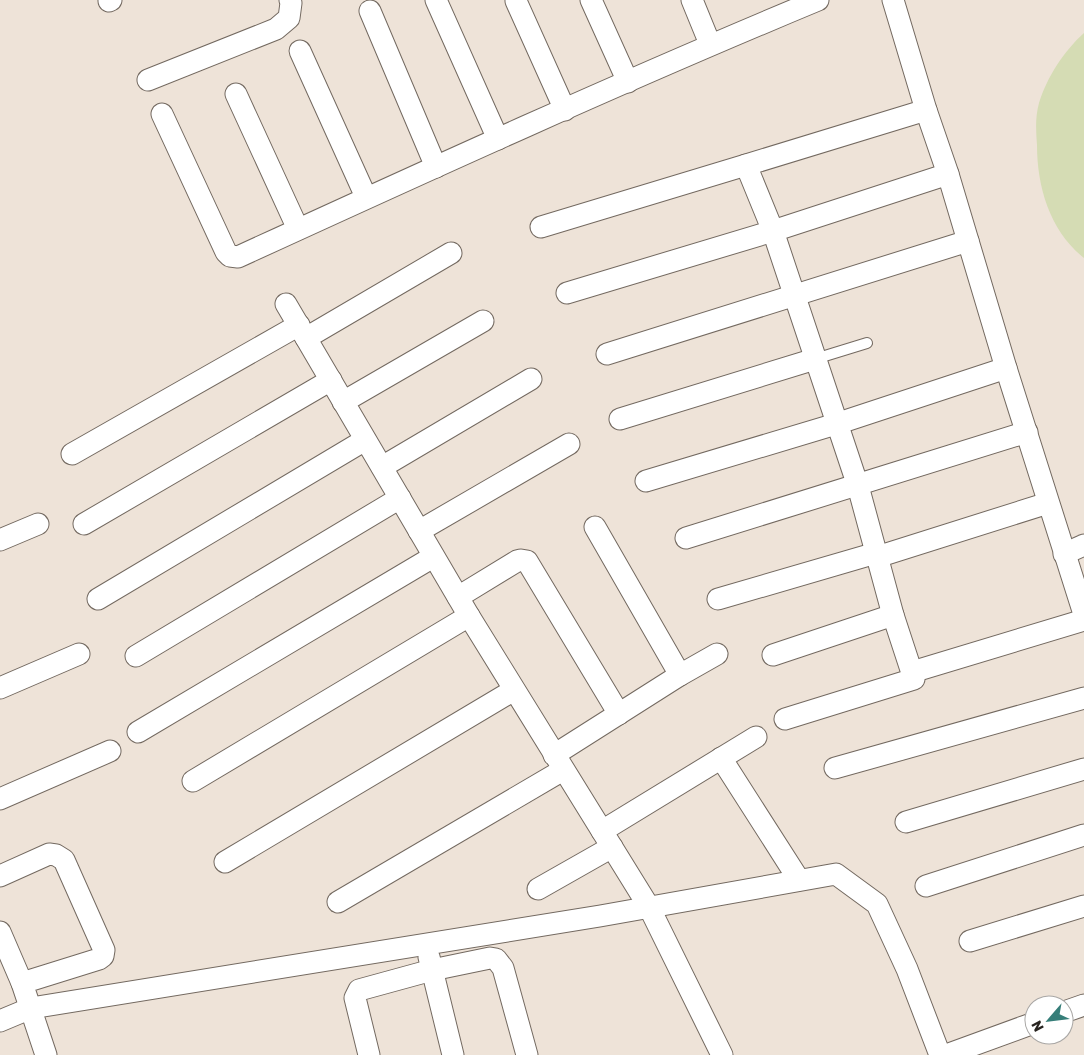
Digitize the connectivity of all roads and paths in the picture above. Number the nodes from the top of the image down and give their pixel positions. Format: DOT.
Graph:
graph roads {
  1 [pos="290,0"];
  2 [pos="436,0"];
  3 [pos="591,0"];
  4 [pos="692,0"];
  5 [pos="818,0"];
  6 [pos="893,0"];
  7 [pos="516,1"];
  8 [pos="794,5"];
  9 [pos="370,11"];
  10 [pos="710,44"];
  11 [pos="300,51"];
  12 [pos="148,80"];
  13 [pos="628,82"];
  14 [pos="236,94"];
  15 [pos="564,110"];
  16 [pos="926,110"];
  17 [pos="162,114"];
  18 [pos="498,139"];
  19 [pos="746,165"];
  20 [pos="436,167"];
  21 [pos="948,174"];
  22 [pos="366,197"];
  23 [pos="541,227"];
  24 [pos="298,229"];
  25 [pos="773,231"];
  26 [pos="968,241"];
  27 [pos="451,253"];
  28 [pos="567,293"];
  29 [pos="793,295"];
  30 [pos="286,304"];
  31 [pos="483,321"];
  32 [pos="302,332"];
  33 [pos="867,343"];
  34 [pos="607,354"];
  35 [pos="815,359"];
  36 [pos="1006,368"];
  37 [pos="531,379"];
  38 [pos="331,380"];
  39 [pos="343,402"];
  40 [pos="620,419"];
  41 [pos="836,424"];
  42 [pos="1027,432"];
  43 [pos="365,440"];
  44 [pos="569,444"];
  45 [pos="72,454"];
  46 [pos="382,467"];
  47 [pos="646,481"];
  48 [pos="858,486"];
  49 [pos="400,498"];
  50 [pos="1048,503"];
  51 [pos="38,524"];
  52 [pos="84,524"];
  53 [pos="595,527"];
  54 [pos="419,532"];
  55 [pos="686,538"];
  56 [pos="0,540"];
  57 [pos="1084,545"];
  58 [pos="1064,554"];
  59 [pos="877,555"];
  60 [pos="433,557"];
  61 [pos="458,597"];
  62 [pos="98,599"];
  63 [pos="718,599"];
  64 [pos="1084,614"];
  65 [pos="893,615"];
  66 [pos="469,616"];
  67 [pos="1084,620"];
  68 [pos="79,654"];
  69 [pos="717,654"];
  70 [pos="773,654"];
  71 [pos="136,656"];
  72 [pos="912,672"];
  73 [pos="680,675"];
  74 [pos="0,688"];
  75 [pos="514,690"];
  76 [pos="1084,698"];
  77 [pos="619,714"];
  78 [pos="786,719"];
  79 [pos="138,732"];
  80 [pos="756,737"];
  81 [pos="110,751"];
  82 [pos="721,758"];
  83 [pos="558,762"];
  84 [pos="835,768"];
  85 [pos="1084,769"];
  86 [pos="193,782"];
  87 [pos="0,799"];
  88 [pos="906,822"];
  89 [pos="1084,835"];
  90 [pos="607,839"];
  91 [pos="225,862"];
  92 [pos="0,876"];
  93 [pos="799,880"];
  94 [pos="926,886"];
  95 [pos="538,889"];
  96 [pos="338,902"];
  97 [pos="1084,906"];
  98 [pos="649,907"];
  99 [pos="0,932"];
  100 [pos="970,941"];
  101 [pos="426,944"];
  102 [pos="432,970"];
  103 [pos="22,983"];
  104 [pos="31,1008"];
  105 [pos="0,1021"];
  106 [pos="1024,1027"];
  107 [pos="46,1055"];
  108 [pos="369,1055"];
  109 [pos="453,1055"];
  110 [pos="527,1055"];
  111 [pos="722,1055"];
  112 [pos="940,1055"];
  113 [pos="946,1055"];
  1 -- 12 [label="street"];
  2 -- 18 [label="street"];
  3 -- 13 [label="street"];
  4 -- 10 [label="street"];
  5 -- 8 [label="street"];
  6 -- 16 [label="street"];
  7 -- 15 [label="street"];
  8 -- 10 [label="street"];
  9 -- 20 [label="street"];
  10 -- 13 [label="street"];
  11 -- 22 [label="street"];
  13 -- 15 [label="street"];
  14 -- 24 [label="street"];
  15 -- 18 [label="street"];
  16 -- 19 [label="street"];
  16 -- 21 [label="street"];
  17 -- 24 [label="street"];
  18 -- 20 [label="street"];
  19 -- 23 [label="street"];
  19 -- 25 [label="street"];
  20 -- 22 [label="street"];
  21 -- 25 [label="street"];
  21 -- 26 [label="street"];
  22 -- 24 [label="street"];
  25 -- 28 [label="street"];
  25 -- 29 [label="street"];
  26 -- 29 [label="street"];
  26 -- 36 [label="street"];
  27 -- 32 [label="street"];
  29 -- 34 [label="street"];
  29 -- 35 [label="street"];
  30 -- 32 [label="street"];
  31 -- 39 [label="street"];
  32 -- 38 [label="street"];
  32 -- 45 [label="street"];
  33 -- 35 [label="lane"];
  35 -- 40 [label="street"];
  35 -- 41 [label="street"];
  36 -- 41 [label="street"];
  36 -- 42 [label="street"];
  37 -- 46 [label="street"];
  38 -- 39 [label="street"];
  38 -- 52 [label="street"];
  39 -- 43 [label="street"];
  41 -- 47 [label="street"];
  41 -- 48 [label="street"];
  42 -- 48 [label="street"];
  42 -- 50 [label="street"];
  43 -- 46 [label="street"];
  43 -- 62 [label="street"];
  44 -- 54 [label="street"];
  46 -- 49 [label="street"];
  48 -- 55 [label="street"];
  48 -- 59 [label="street"];
  49 -- 54 [label="street"];
  49 -- 71 [label="street"];
  50 -- 58 [label="street"];
  50 -- 59 [label="street"];
  51 -- 56 [label="street"];
  53 -- 73 [label="street"];
  54 -- 60 [label="street"];
  57 -- 58 [label="street"];
  58 -- 64 [label="street"];
  59 -- 63 [label="street"];
  59 -- 65 [label="street"];
  60 -- 61 [label="street"];
  60 -- 79 [label="street"];
  61 -- 66 [label="street"];
  61 -- 77 [label="street"];
  65 -- 70 [label="street"];
  65 -- 72 [label="street"];
  66 -- 75 [label="street"];
  66 -- 86 [label="street"];
  67 -- 72 [label="street"];
  68 -- 74 [label="street"];
  69 -- 73 [label="street"];
  72 -- 78 [label="street"];
  73 -- 77 [label="street"];
  75 -- 83 [label="street"];
  75 -- 91 [label="street"];
  76 -- 84 [label="street"];
  77 -- 83 [label="street"];
  80 -- 82 [label="street"];
  81 -- 87 [label="street"];
  82 -- 90 [label="street"];
  82 -- 93 [label="street"];
  83 -- 90 [label="street"];
  83 -- 96 [label="street"];
  85 -- 88 [label="street"];
  89 -- 94 [label="street"];
  90 -- 95 [label="street"];
  90 -- 98 [label="street"];
  92 -- 103 [label="street"];
  93 -- 98 [label="street"];
  93 -- 112 [label="street"];
  97 -- 100 [label="street"];
  98 -- 101 [label="street"];
  98 -- 111 [label="street"];
  99 -- 103 [label="street"];
  101 -- 102 [label="street"];
  101 -- 104 [label="street"];
  102 -- 108 [label="street"];
  102 -- 109 [label="street"];
  102 -- 110 [label="street"];
  103 -- 104 [label="street"];
  104 -- 105 [label="street"];
  104 -- 107 [label="street"];
  106 -- 113 [label="street"];
}
